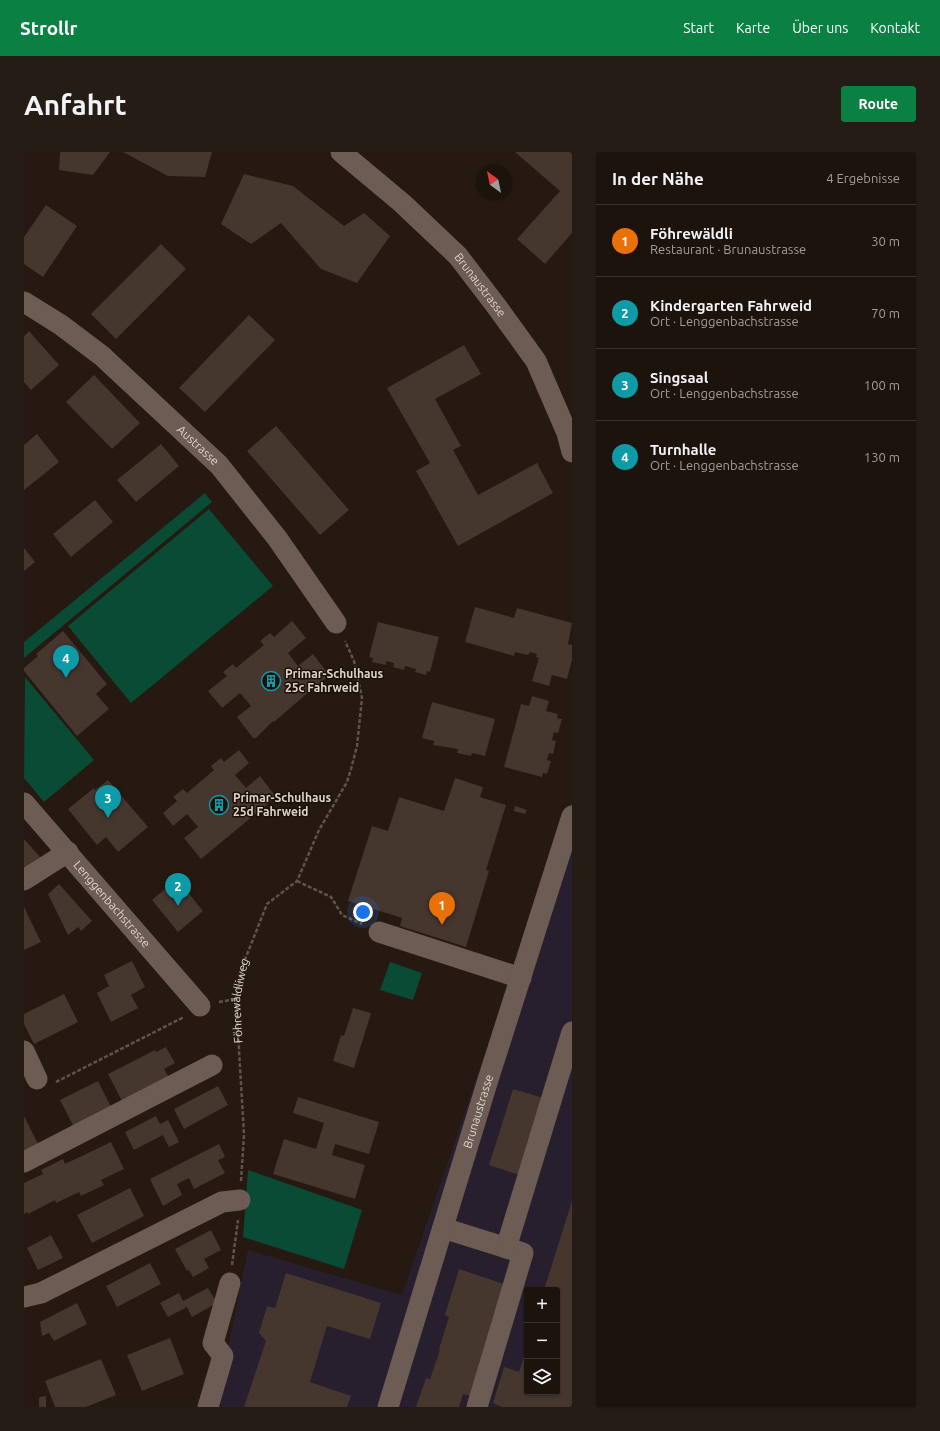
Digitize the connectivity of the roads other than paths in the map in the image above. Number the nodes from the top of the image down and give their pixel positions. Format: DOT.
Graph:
graph roads {
  1 [pos="342,152"];
  2 [pos="24,302"];
  3 [pos="572,452"];
  4 [pos="336,623"];
  5 [pos="24,803"];
  6 [pos="571,822"];
  7 [pos="68,852"];
  8 [pos="24,880"];
  9 [pos="379,932"];
  10 [pos="521,978"];
  11 [pos="200,1006"];
  12 [pos="572,1032"];
  13 [pos="24,1051"];
  14 [pos="212,1065"];
  15 [pos="44,1082"];
  16 [pos="24,1162"];
  17 [pos="240,1200"];
  18 [pos="443,1228"];
  19 [pos="506,1248"];
  20 [pos="230,1283"];
  21 [pos="24,1297"];
  22 [pos="208,1407"];
  23 [pos="388,1407"];
  24 [pos="478,1407"];
  1 -- 3 [label="street, Brunaustrasse"];
  2 -- 4 [label="street, Austrasse"];
  5 -- 7 [label="street, Lenggenbachstrasse"];
  6 -- 10 [label="street, Brunaustrasse"];
  7 -- 8 [label="street"];
  7 -- 11 [label="street, Lenggenbachstrasse"];
  9 -- 10 [label="street"];
  10 -- 18 [label="street, Brunaustrasse"];
  12 -- 19 [label="street"];
  13 -- 15 [label="street"];
  14 -- 16 [label="street"];
  17 -- 21 [label="street"];
  18 -- 19 [label="street"];
  18 -- 23 [label="street, Brunaustrasse"];
  19 -- 24 [label="street"];
  20 -- 22 [label="street"];
}
